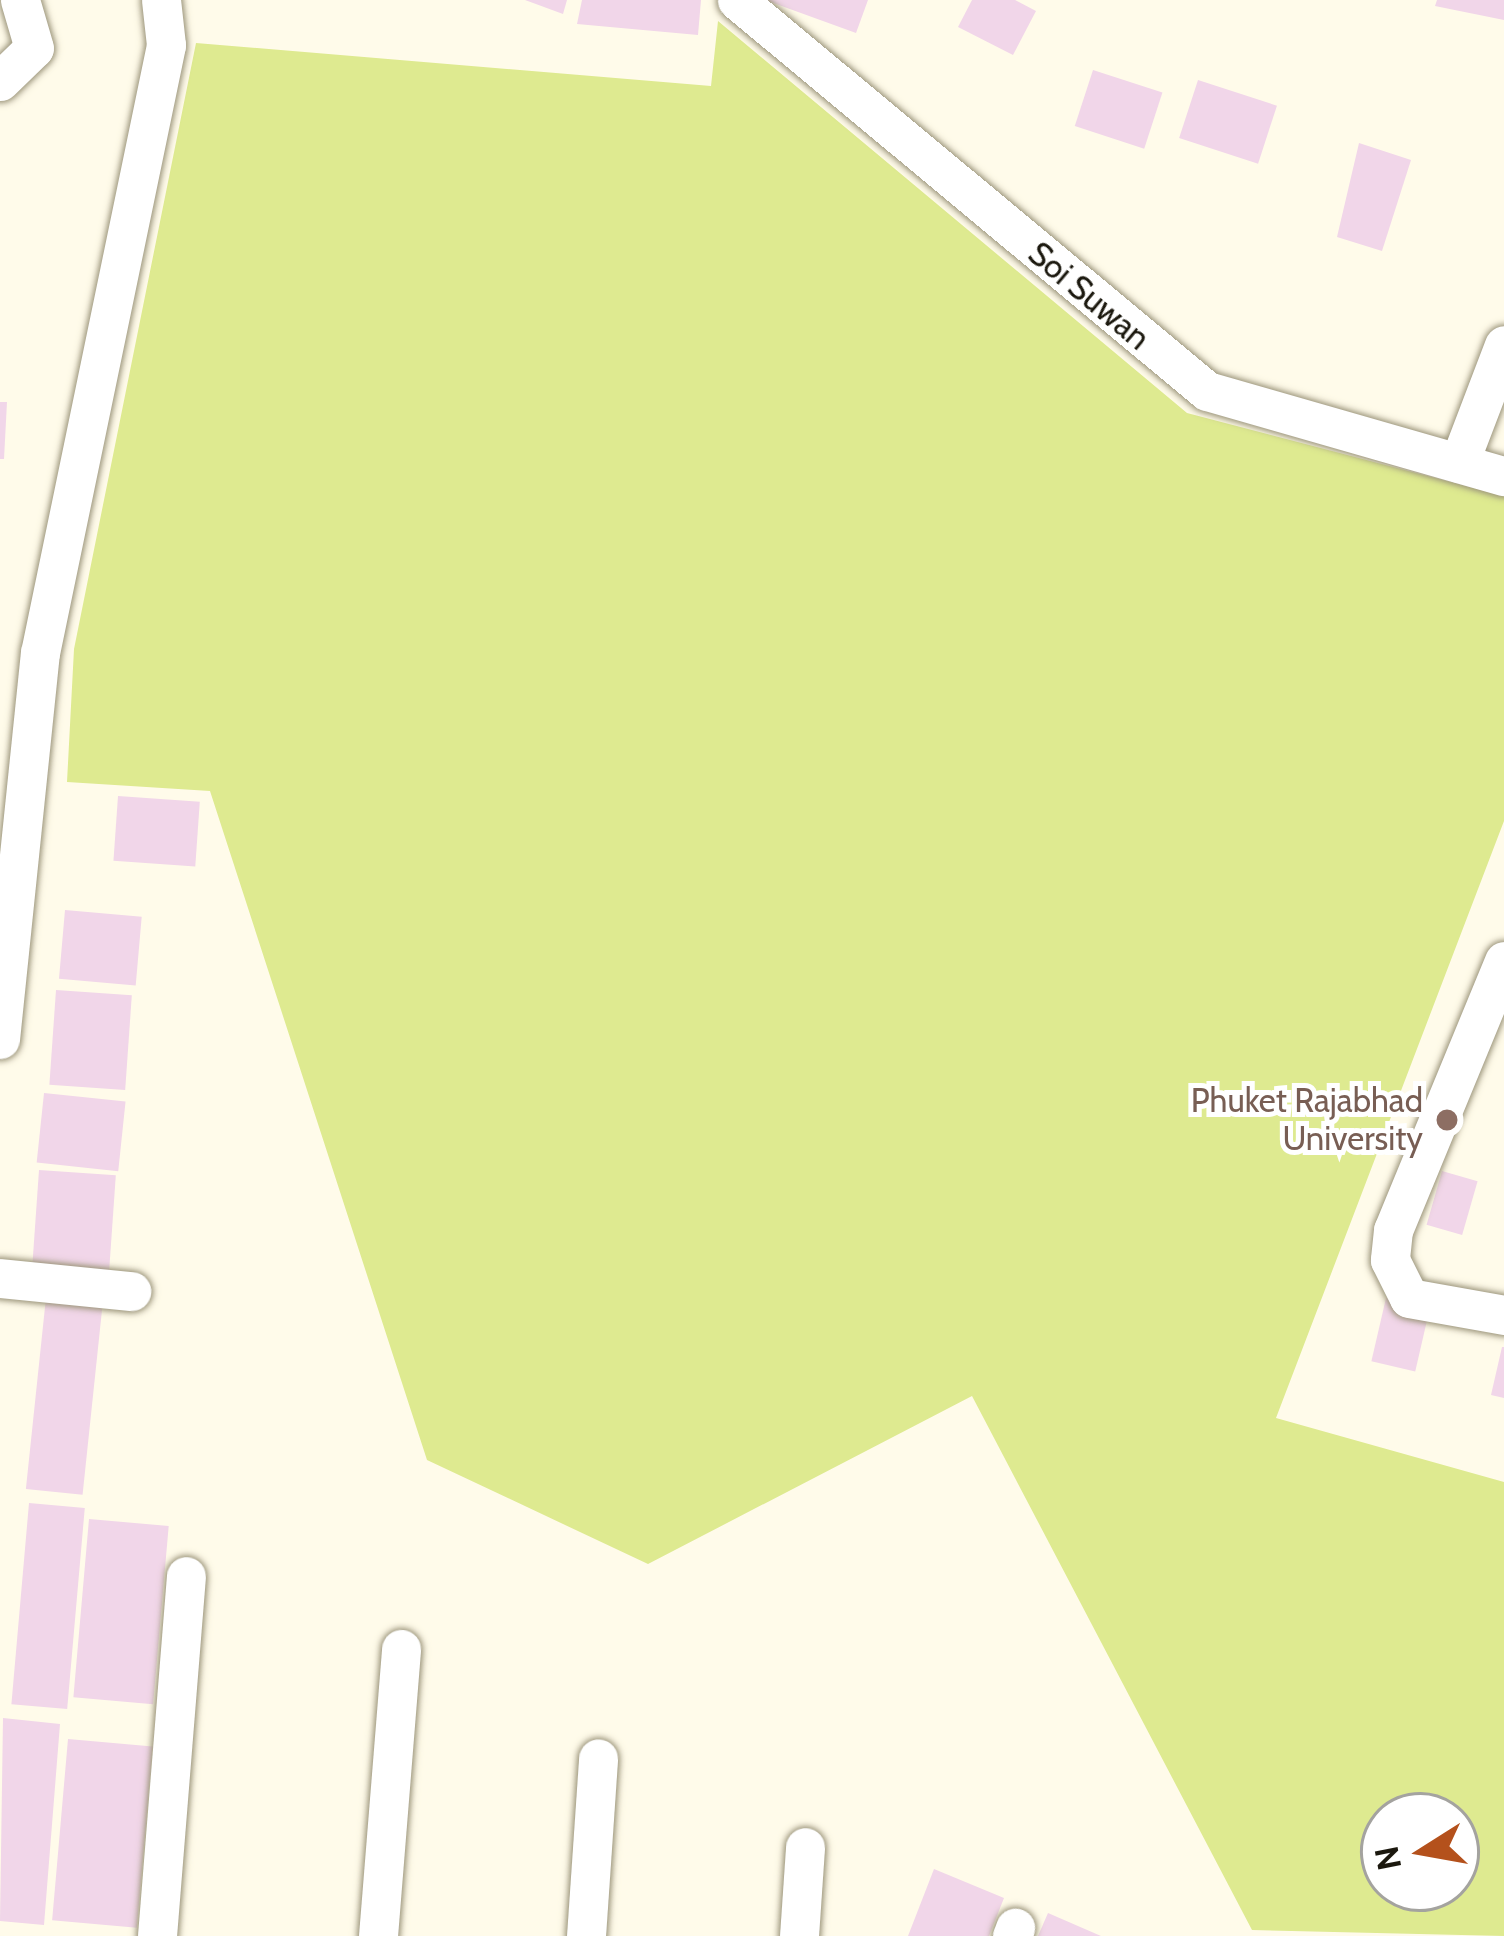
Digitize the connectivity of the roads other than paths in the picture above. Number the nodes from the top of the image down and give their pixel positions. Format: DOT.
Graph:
graph roads {
  1 [pos="20,0"];
  2 [pos="161,0"];
  3 [pos="736,0"];
  4 [pos="0,81"];
  5 [pos="1504,345"];
  6 [pos="1459,463"];
  7 [pos="1504,476"];
  8 [pos="1504,961"];
  9 [pos="0,1029"];
  10 [pos="0,1039"];
  11 [pos="0,1278"];
  12 [pos="130,1291"];
  13 [pos="1504,1315"];
  14 [pos="186,1576"];
  15 [pos="401,1648"];
  16 [pos="598,1758"];
  17 [pos="805,1847"];
  18 [pos="157,1936"];
  19 [pos="378,1936"];
  20 [pos="586,1936"];
  21 [pos="799,1936"];
  1 -- 4 [label="street"];
  2 -- 9 [label="street"];
  3 -- 6 [label="street, Soi Suwan"];
  5 -- 6 [label="street"];
  6 -- 7 [label="street, Soi Suwan"];
  8 -- 13 [label="street"];
  9 -- 10 [label="street"];
  11 -- 12 [label="street"];
  14 -- 18 [label="street"];
  15 -- 19 [label="street"];
  16 -- 20 [label="street"];
  17 -- 21 [label="street"];
}
